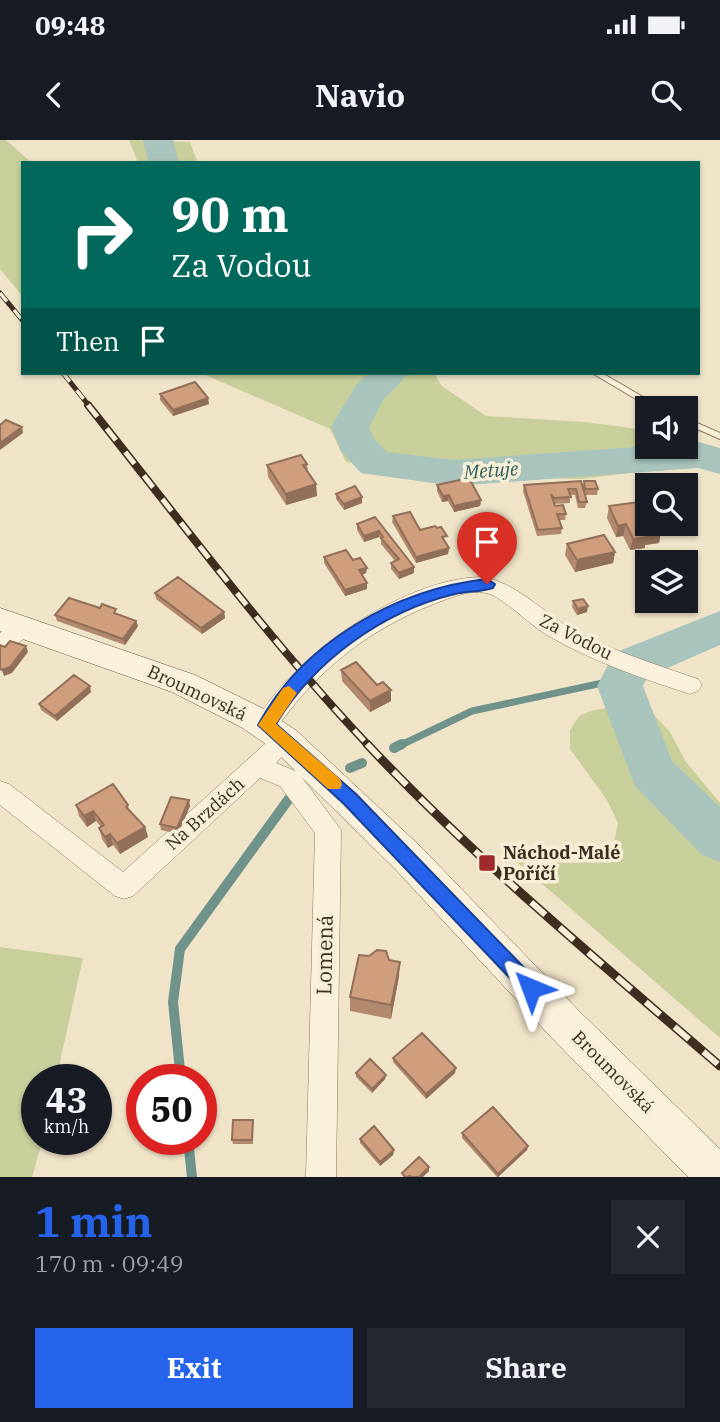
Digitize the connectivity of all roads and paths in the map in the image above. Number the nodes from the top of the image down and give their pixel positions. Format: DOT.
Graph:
graph roads {
  1 [pos="600,375"];
  2 [pos="637,396"];
  3 [pos="698,426"];
  4 [pos="720,436"];
  5 [pos="7,629"];
  6 [pos="690,685"];
  7 [pos="276,732"];
  8 [pos="258,766"];
  9 [pos="0,791"];
  10 [pos="321,1177"];
  11 [pos="718,1177"];
  1 -- 2 [label="lane"];
  3 -- 4 [label="lane"];
  5 -- 7 [label="main road, Broumovská"];
  6 -- 7 [label="street, Za Vodou"];
  7 -- 8 [label="street, Na Brzdách"];
  7 -- 11 [label="main road, Broumovská"];
  8 -- 9 [label="street, Na Brzdách"];
  8 -- 10 [label="street, Lomená"];
}
